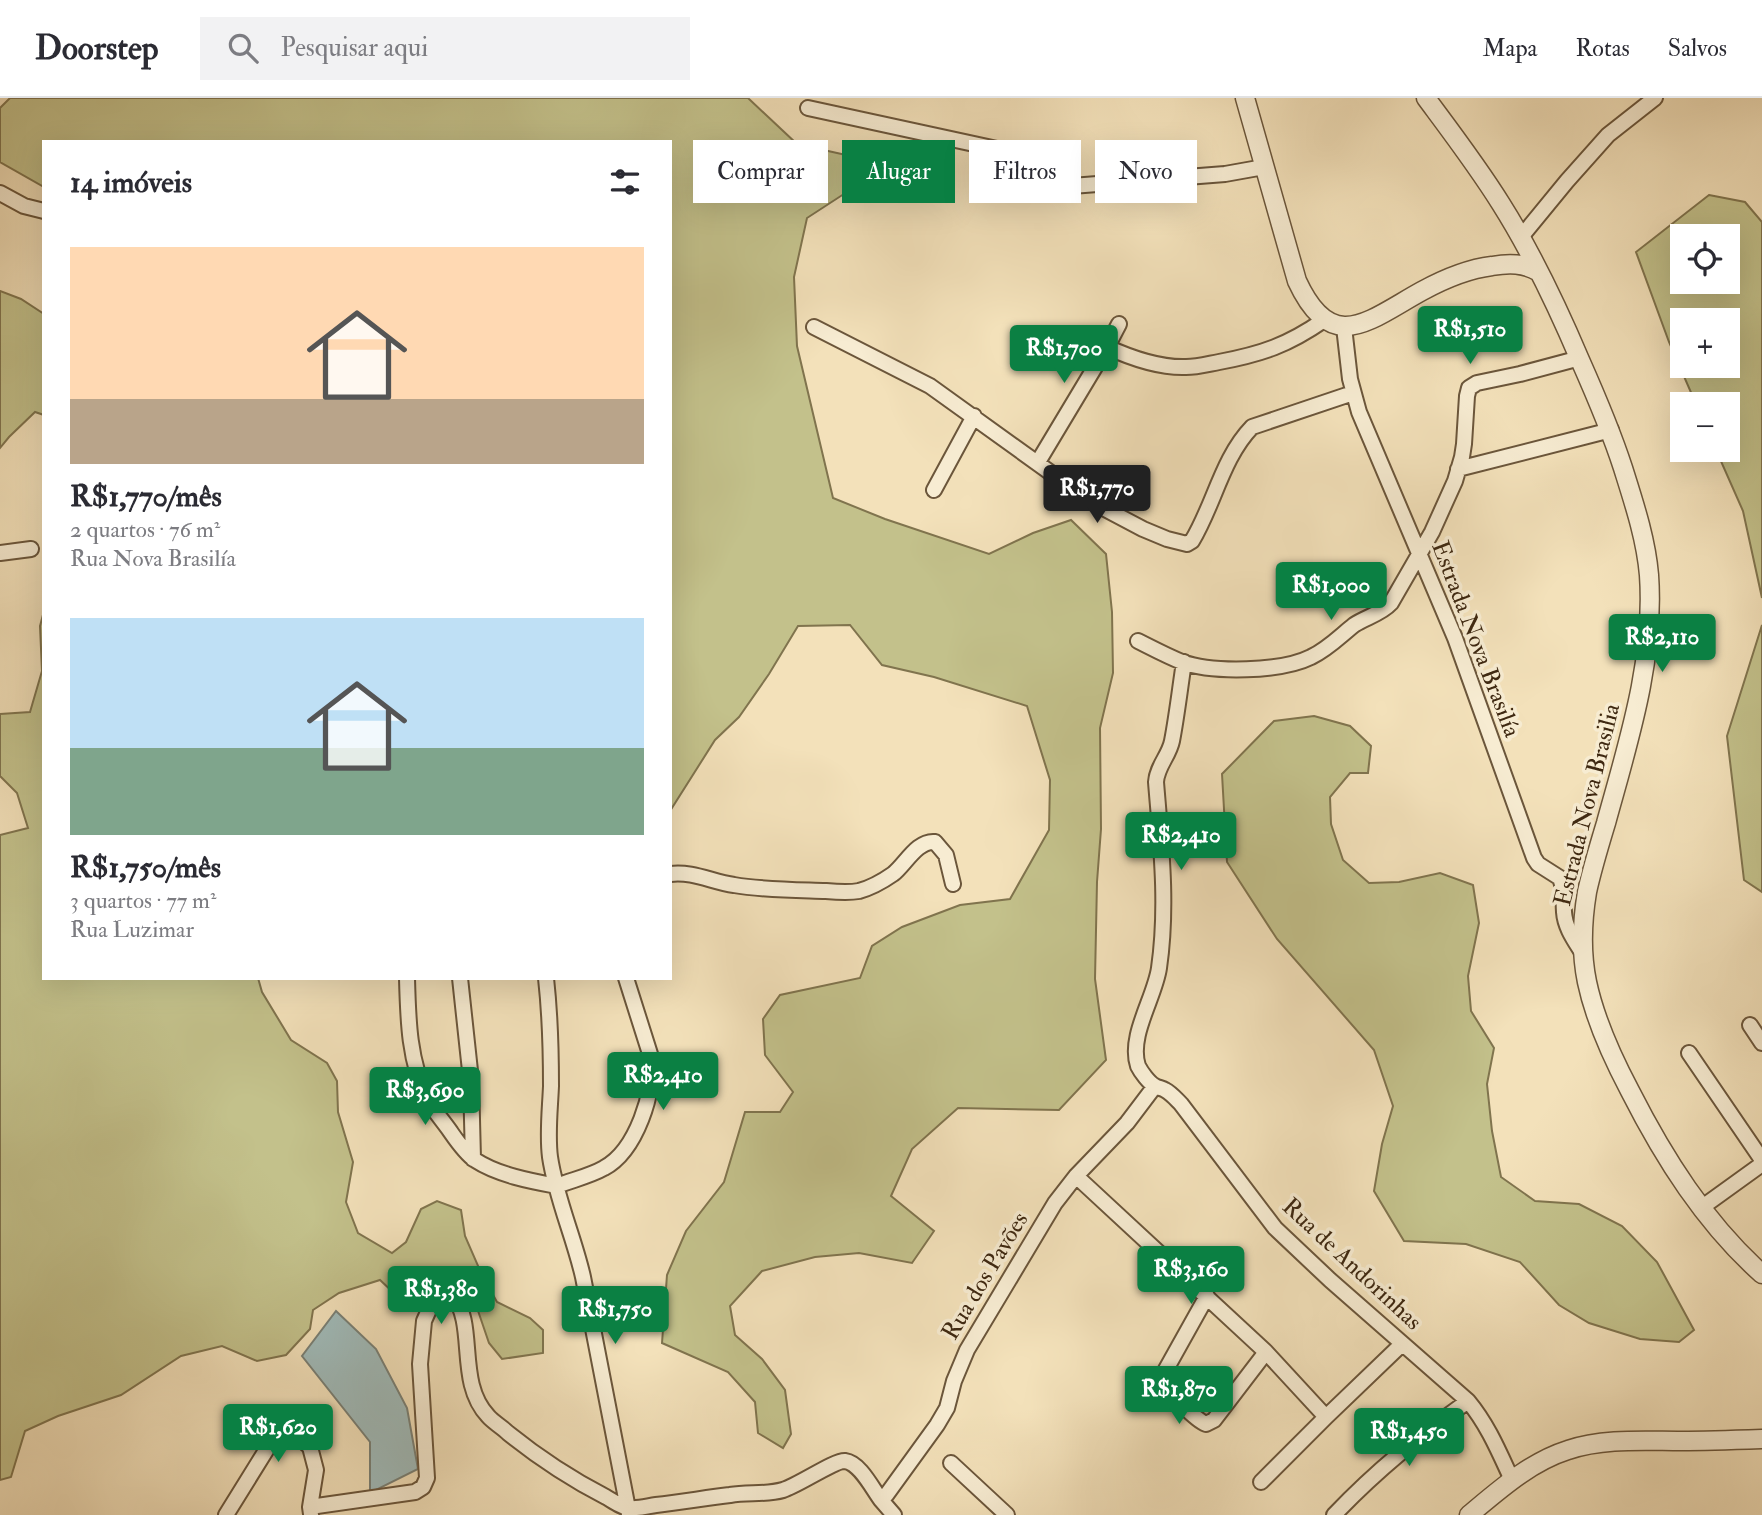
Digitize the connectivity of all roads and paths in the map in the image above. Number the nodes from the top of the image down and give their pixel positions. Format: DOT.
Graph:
graph roads {
  1 [pos="1245,98"];
  2 [pos="1426,98"];
  3 [pos="1656,98"];
  4 [pos="808,108"];
  5 [pos="1264,167"];
  6 [pos="0,193"];
  7 [pos="42,210"];
  8 [pos="1521,237"];
  9 [pos="1539,272"];
  10 [pos="1324,320"];
  11 [pos="1119,324"];
  12 [pos="814,327"];
  13 [pos="1344,327"];
  14 [pos="1107,347"];
  15 [pos="1580,358"];
  16 [pos="1353,393"];
  17 [pos="974,416"];
  18 [pos="1611,430"];
  19 [pos="1038,462"];
  20 [pos="1458,469"];
  21 [pos="934,490"];
  22 [pos="31,549"];
  23 [pos="0,553"];
  24 [pos="1420,554"];
  25 [pos="1138,640"];
  26 [pos="1184,662"];
  27 [pos="672,874"];
  28 [pos="953,884"];
  29 [pos="1583,954"];
  30 [pos="407,980"];
  31 [pos="460,980"];
  32 [pos="545,980"];
  33 [pos="627,980"];
  34 [pos="1750,1025"];
  35 [pos="1762,1044"];
  36 [pos="1689,1053"];
  37 [pos="1155,1086"];
  38 [pos="473,1159"];
  39 [pos="1762,1162"];
  40 [pos="1076,1176"];
  41 [pos="557,1186"];
  42 [pos="1701,1208"];
  43 [pos="1759,1267"];
  44 [pos="1207,1296"];
  45 [pos="1402,1344"];
  46 [pos="1266,1352"];
  47 [pos="1468,1401"];
  48 [pos="1326,1417"];
  49 [pos="1762,1439"];
  50 [pos="951,1463"];
  51 [pos="1511,1480"];
  52 [pos="1261,1482"];
  53 [pos="886,1506"];
  54 [pos="310,1511"];
  55 [pos="629,1512"];
  56 [pos="226,1515"];
  57 [pos="1007,1515"];
  58 [pos="1334,1515"];
  59 [pos="1469,1515"];
  1 -- 5 [label="street"];
  2 -- 8 [label="street, Estrada Nova Brasilia"];
  3 -- 8 [label="street"];
  4 -- 5 [label="street"];
  5 -- 10 [label="street"];
  6 -- 7 [label="street"];
  8 -- 9 [label="street, Estrada Nova Brasilia"];
  9 -- 13 [label="street"];
  9 -- 15 [label="street, Estrada Nova Brasilia"];
  10 -- 13 [label="street"];
  10 -- 14 [label="street"];
  11 -- 14 [label="street"];
  12 -- 17 [label="street"];
  13 -- 16 [label="street, Estrada Nova Brasilía"];
  14 -- 19 [label="street"];
  15 -- 18 [label="street, Estrada Nova Brasilia"];
  15 -- 20 [label="street"];
  16 -- 19 [label="street"];
  16 -- 24 [label="street, Estrada Nova Brasilía"];
  17 -- 19 [label="street"];
  17 -- 21 [label="street"];
  18 -- 20 [label="street"];
  18 -- 29 [label="street, Estrada Nova Brasilia"];
  20 -- 24 [label="street"];
  22 -- 23 [label="street"];
  24 -- 26 [label="street"];
  24 -- 29 [label="street, Estrada Nova Brasilía"];
  25 -- 26 [label="street"];
  26 -- 37 [label="street"];
  27 -- 28 [label="street"];
  29 -- 42 [label="street, Estrada Nova Brasilia"];
  30 -- 38 [label="street"];
  31 -- 38 [label="street"];
  32 -- 41 [label="street"];
  33 -- 41 [label="street"];
  34 -- 35 [label="street"];
  36 -- 39 [label="street"];
  37 -- 40 [label="street, Rua dos Pavões"];
  37 -- 45 [label="street, Rua de Andorinhas"];
  38 -- 41 [label="street"];
  39 -- 42 [label="street"];
  40 -- 44 [label="street"];
  40 -- 53 [label="street, Rua dos Pavões"];
  41 -- 55 [label="street"];
  42 -- 43 [label="street, Estrada Nova Brasilia"];
  44 -- 46 [label="street"];
  44 -- 46 [label="street"];
  45 -- 47 [label="street, Rua de Andorinhas"];
  45 -- 48 [label="street"];
  46 -- 48 [label="street"];
  47 -- 51 [label="street, Rua de Andorinhas"];
  47 -- 58 [label="street"];
  48 -- 52 [label="street"];
  49 -- 51 [label="street"];
  50 -- 57 [label="street"];
  51 -- 59 [label="street"];
  53 -- 55 [label="street"];
  54 -- 55 [label="street"];
  54 -- 56 [label="street"];
}
